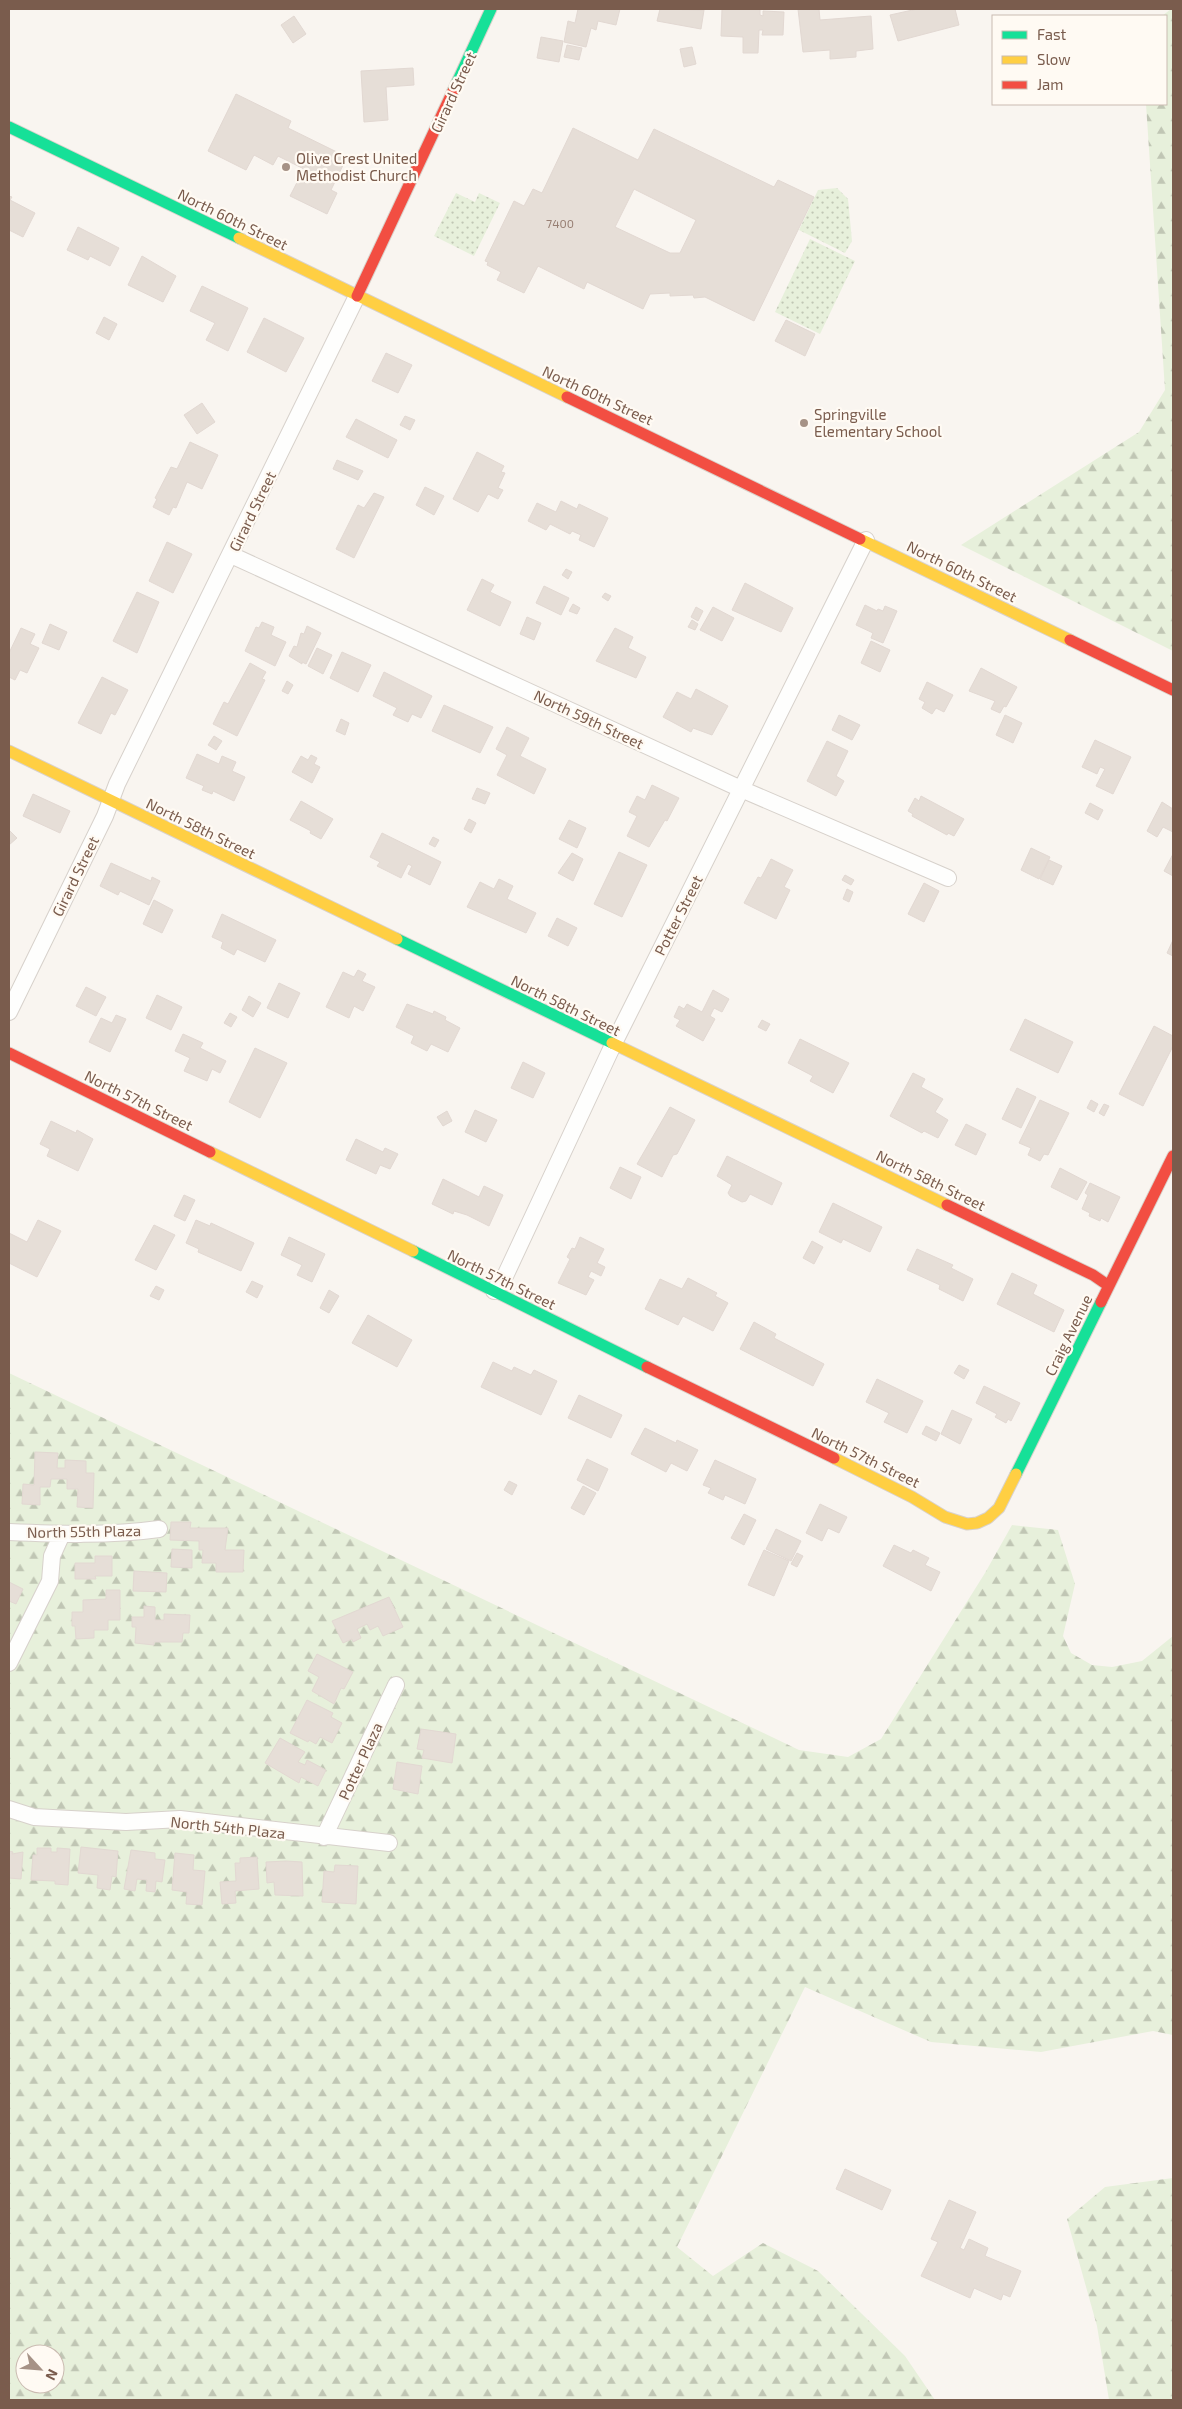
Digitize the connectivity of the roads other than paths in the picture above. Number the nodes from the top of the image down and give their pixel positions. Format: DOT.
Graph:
graph roads {
  1 [pos="491,9"];
  2 [pos="9,127"];
  3 [pos="357,296"];
  4 [pos="866,540"];
  5 [pos="231,555"];
  6 [pos="1173,690"];
  7 [pos="9,751"];
  8 [pos="741,789"];
  9 [pos="110,801"];
  10 [pos="948,878"];
  11 [pos="9,1012"];
  12 [pos="613,1045"];
  13 [pos="9,1053"];
  14 [pos="1173,1156"];
  15 [pos="1109,1286"];
  16 [pos="494,1291"];
  17 [pos="983,1522"];
  18 [pos="158,1529"];
  19 [pos="9,1532"];
  20 [pos="62,1534"];
  21 [pos="9,1663"];
  22 [pos="396,1685"];
  23 [pos="9,1808"];
  24 [pos="324,1837"];
  25 [pos="389,1843"];
  1 -- 3 [label="street, Girard Street"];
  2 -- 3 [label="street, North 60th Street"];
  3 -- 4 [label="street, North 60th Street"];
  3 -- 5 [label="street, Girard Street"];
  4 -- 6 [label="street, North 60th Street"];
  4 -- 8 [label="street, Potter Street"];
  5 -- 8 [label="street, North 59th Street"];
  5 -- 9 [label="street, Girard Street"];
  7 -- 9 [label="street, North 58th Street"];
  8 -- 10 [label="street, North 59th Street"];
  8 -- 12 [label="street, Potter Street"];
  9 -- 11 [label="street, Girard Street"];
  9 -- 12 [label="street, North 58th Street"];
  12 -- 15 [label="street, North 58th Street"];
  12 -- 16 [label="street, Potter Street"];
  13 -- 16 [label="street, North 57th Street"];
  14 -- 15 [label="street, Craig Avenue"];
  15 -- 17 [label="street, Craig Avenue"];
  16 -- 17 [label="street, North 57th Street"];
  18 -- 20 [label="street, North 55th Plaza"];
  19 -- 20 [label="street, North 55th Plaza"];
  20 -- 21 [label="street"];
  22 -- 24 [label="street, Potter Plaza"];
  23 -- 24 [label="street, North 54th Plaza"];
  24 -- 25 [label="street, North 54th Plaza"];
}
